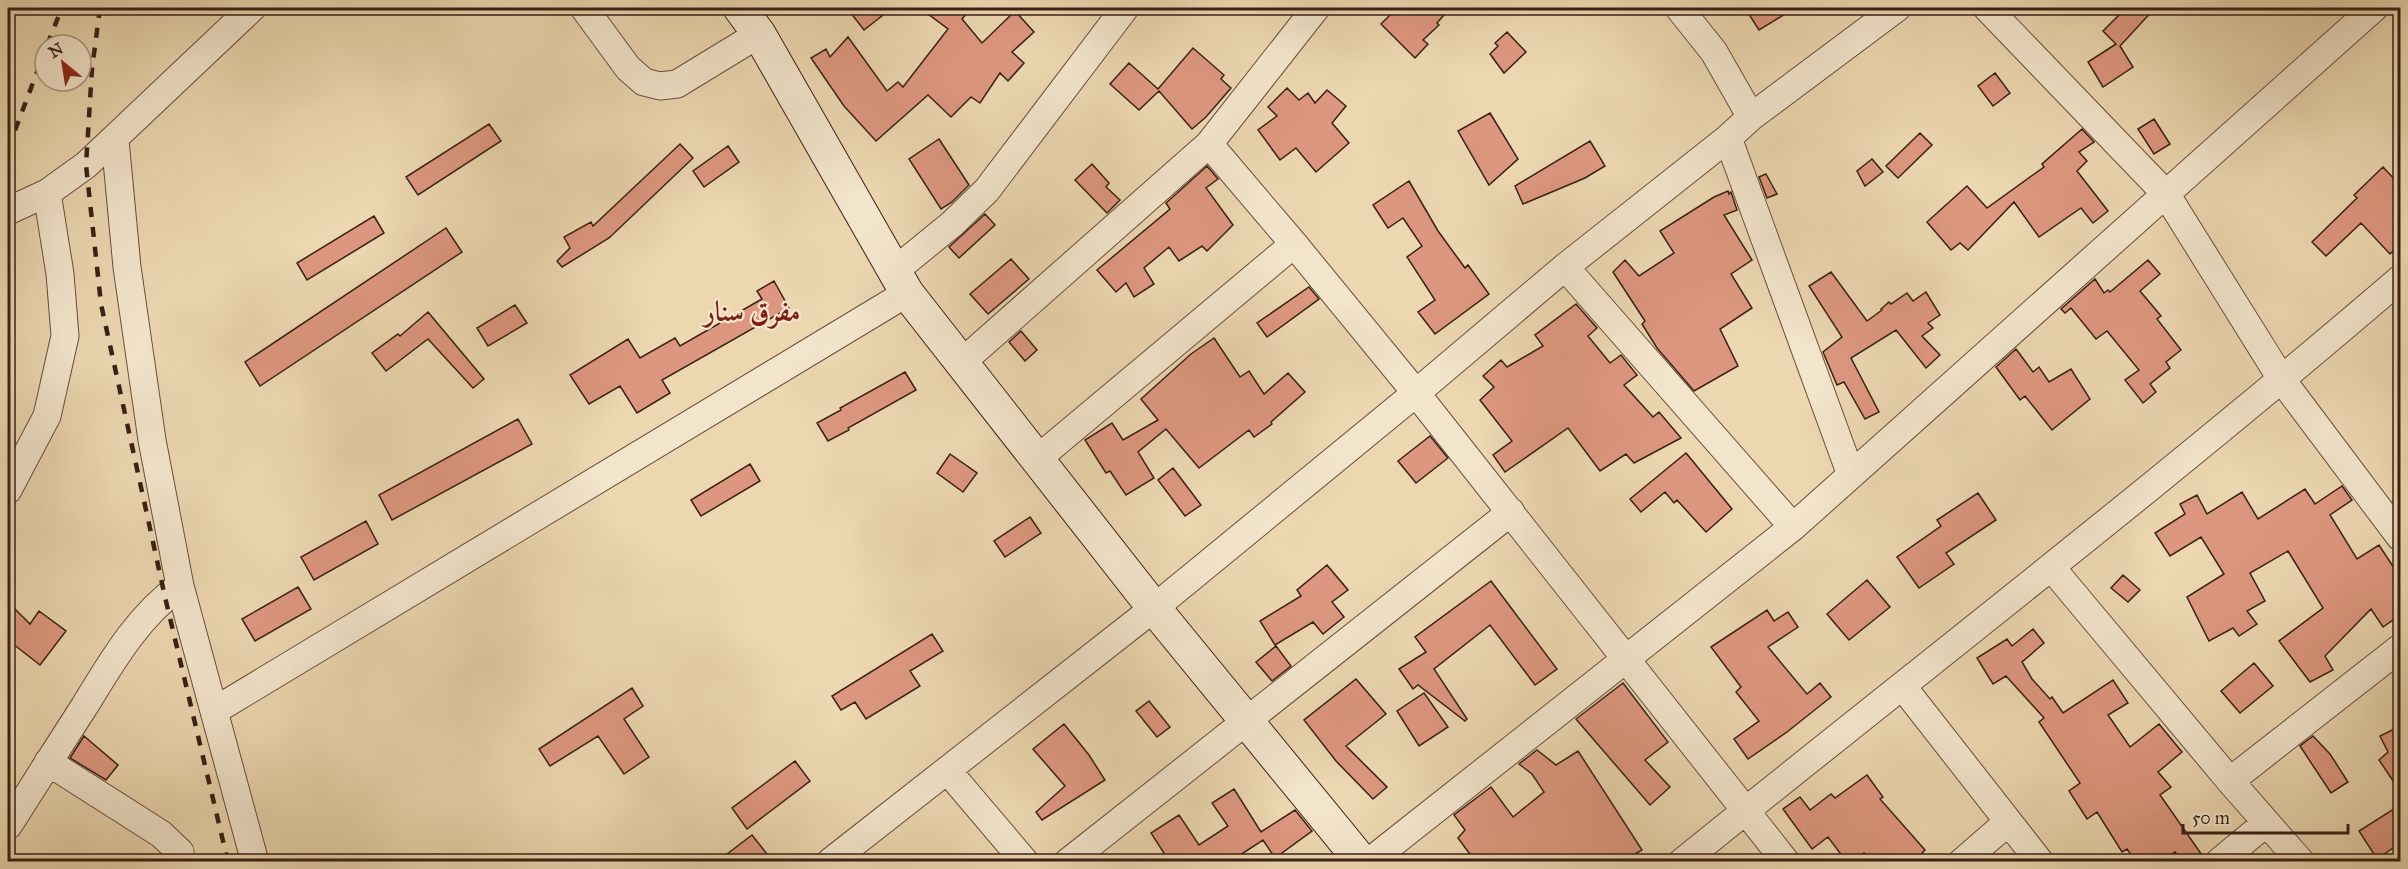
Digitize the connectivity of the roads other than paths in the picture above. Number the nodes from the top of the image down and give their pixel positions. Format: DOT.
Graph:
graph roads {
  1 [pos="252,8"];
  2 [pos="584,8"];
  3 [pos="1125,8"];
  4 [pos="1316,8"];
  5 [pos="1679,8"];
  6 [pos="1897,8"];
  7 [pos="1987,8"];
  8 [pos="2374,8"];
  9 [pos="748,16"];
  10 [pos="1751,117"];
  11 [pos="1728,138"];
  12 [pos="115,140"];
  13 [pos="1209,144"];
  14 [pos="47,193"];
  15 [pos="2166,194"];
  16 [pos="8,211"];
  17 [pos="1294,244"];
  18 [pos="1565,267"];
  19 [pos="2400,279"];
  20 [pos="900,282"];
  21 [pos="961,363"];
  22 [pos="2282,380"];
  23 [pos="1416,393"];
  24 [pos="1036,460"];
  25 [pos="1851,475"];
  26 [pos="8,490"];
  27 [pos="1510,512"];
  28 [pos="1793,527"];
  29 [pos="2400,537"];
  30 [pos="2051,567"];
  31 [pos="180,586"];
  32 [pos="1154,608"];
  33 [pos="2400,648"];
  34 [pos="1627,660"];
  35 [pos="1903,687"];
  36 [pos="214,711"];
  37 [pos="1246,722"];
  38 [pos="48,762"];
  39 [pos="947,770"];
  40 [pos="2230,781"];
  41 [pos="1744,812"];
  42 [pos="2008,822"];
  43 [pos="2266,824"];
  44 [pos="8,826"];
  45 [pos="176,861"];
  46 [pos="255,861"];
  47 [pos="830,861"];
  48 [pos="1025,861"];
  49 [pos="1068,861"];
  50 [pos="1362,861"];
  51 [pos="1369,861"];
  52 [pos="1682,861"];
  53 [pos="1786,861"];
  54 [pos="1962,861"];
  55 [pos="2040,861"];
  56 [pos="2219,861"];
  57 [pos="2301,861"];
  1 -- 12 [label="street"];
  2 -- 9 [label="street"];
  3 -- 20 [label="street"];
  4 -- 13 [label="street"];
  5 -- 10 [label="street"];
  6 -- 10 [label="street"];
  7 -- 15 [label="street"];
  8 -- 15 [label="street"];
  9 -- 20 [label="street"];
  10 -- 11 [label="street"];
  11 -- 18 [label="street"];
  11 -- 25 [label="street"];
  12 -- 14 [label="street"];
  12 -- 31 [label="street"];
  13 -- 17 [label="street"];
  13 -- 21 [label="street"];
  14 -- 16 [label="street"];
  14 -- 26 [label="street"];
  15 -- 22 [label="street"];
  15 -- 25 [label="street"];
  17 -- 23 [label="street"];
  17 -- 24 [label="street"];
  18 -- 23 [label="street"];
  18 -- 28 [label="street"];
  19 -- 22 [label="street"];
  20 -- 21 [label="street"];
  20 -- 36 [label="street"];
  21 -- 24 [label="street"];
  22 -- 29 [label="street"];
  22 -- 30 [label="street"];
  23 -- 27 [label="street"];
  23 -- 32 [label="street"];
  24 -- 32 [label="street"];
  25 -- 28 [label="street"];
  27 -- 34 [label="street"];
  27 -- 37 [label="street"];
  28 -- 34 [label="street"];
  30 -- 35 [label="street"];
  30 -- 40 [label="street"];
  31 -- 36 [label="street"];
  31 -- 38 [label="street"];
  32 -- 37 [label="street"];
  32 -- 39 [label="street"];
  33 -- 40 [label="street"];
  34 -- 41 [label="street"];
  34 -- 51 [label="street"];
  35 -- 41 [label="street"];
  35 -- 42 [label="street"];
  36 -- 46 [label="street"];
  37 -- 49 [label="street"];
  37 -- 50 [label="street"];
  38 -- 44 [label="street"];
  38 -- 45 [label="street"];
  39 -- 47 [label="street"];
  39 -- 48 [label="street"];
  40 -- 43 [label="street"];
  41 -- 52 [label="street"];
  41 -- 53 [label="street"];
  42 -- 54 [label="street"];
  42 -- 55 [label="street"];
  43 -- 56 [label="street"];
  43 -- 57 [label="street"];
}
